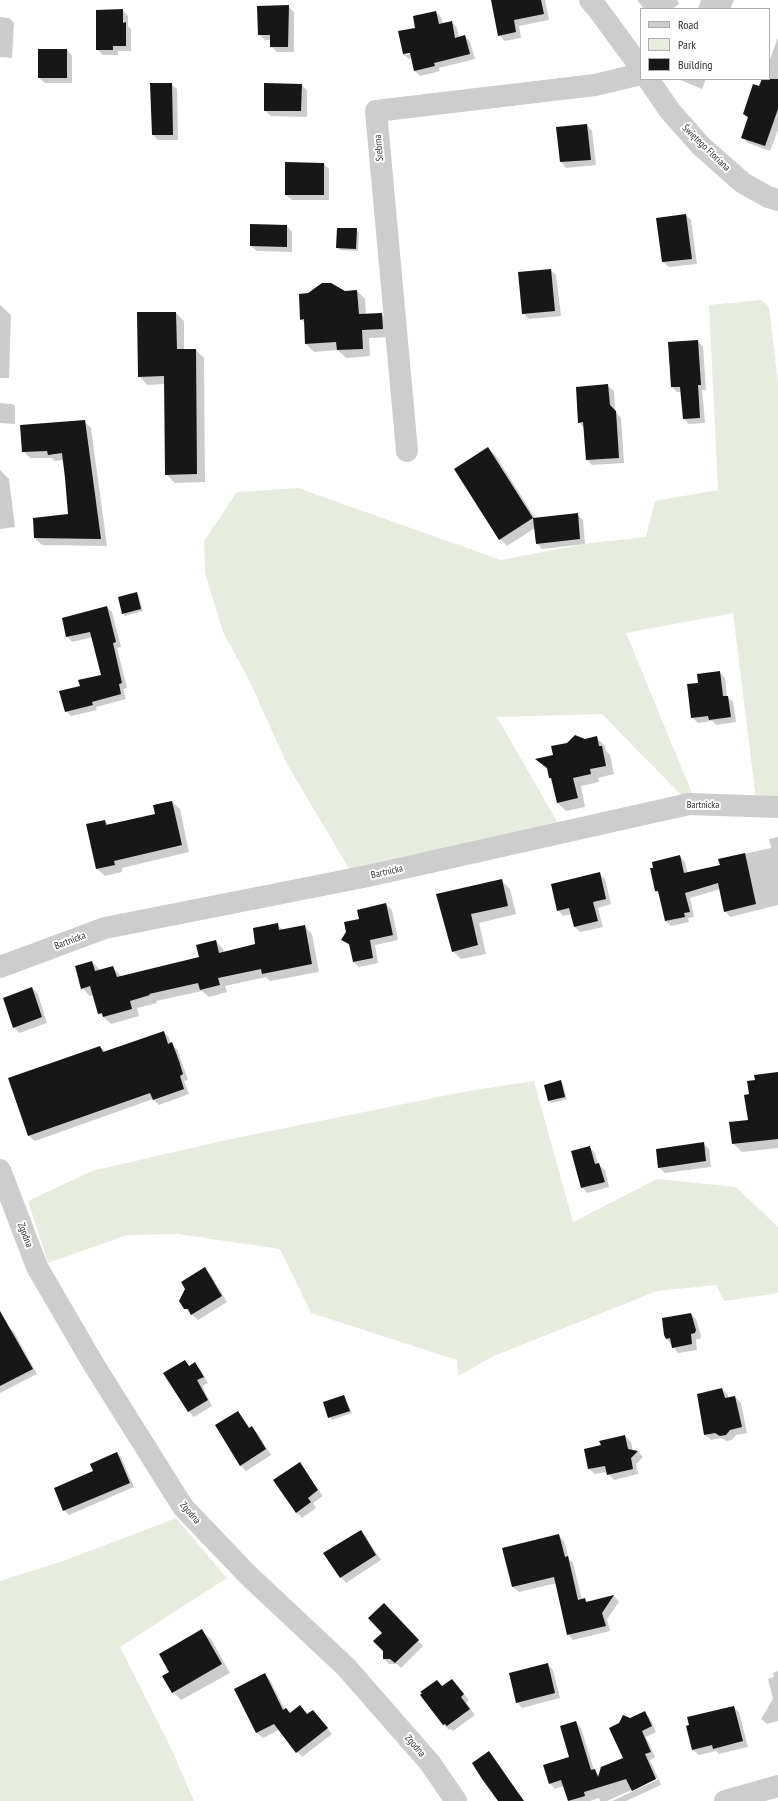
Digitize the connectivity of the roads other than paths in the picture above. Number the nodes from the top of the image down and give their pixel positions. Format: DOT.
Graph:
graph roads {
  1 [pos="590,0"];
  2 [pos="640,67"];
  3 [pos="640,74"];
  4 [pos="649,80"];
  5 [pos="778,200"];
  6 [pos="406,451"];
  7 [pos="778,807"];
  8 [pos="0,967"];
  9 [pos="0,1170"];
  10 [pos="778,1786"];
  11 [pos="456,1801"];
  12 [pos="725,1801"];
  1 -- 2 [label="street"];
  3 -- 6 [label="street, Srebrna"];
  4 -- 5 [label="street, Świętego Floriana"];
  7 -- 8 [label="street, Bartnicka"];
  9 -- 11 [label="street, Zgodna"];
  10 -- 12 [label="street"];
}
